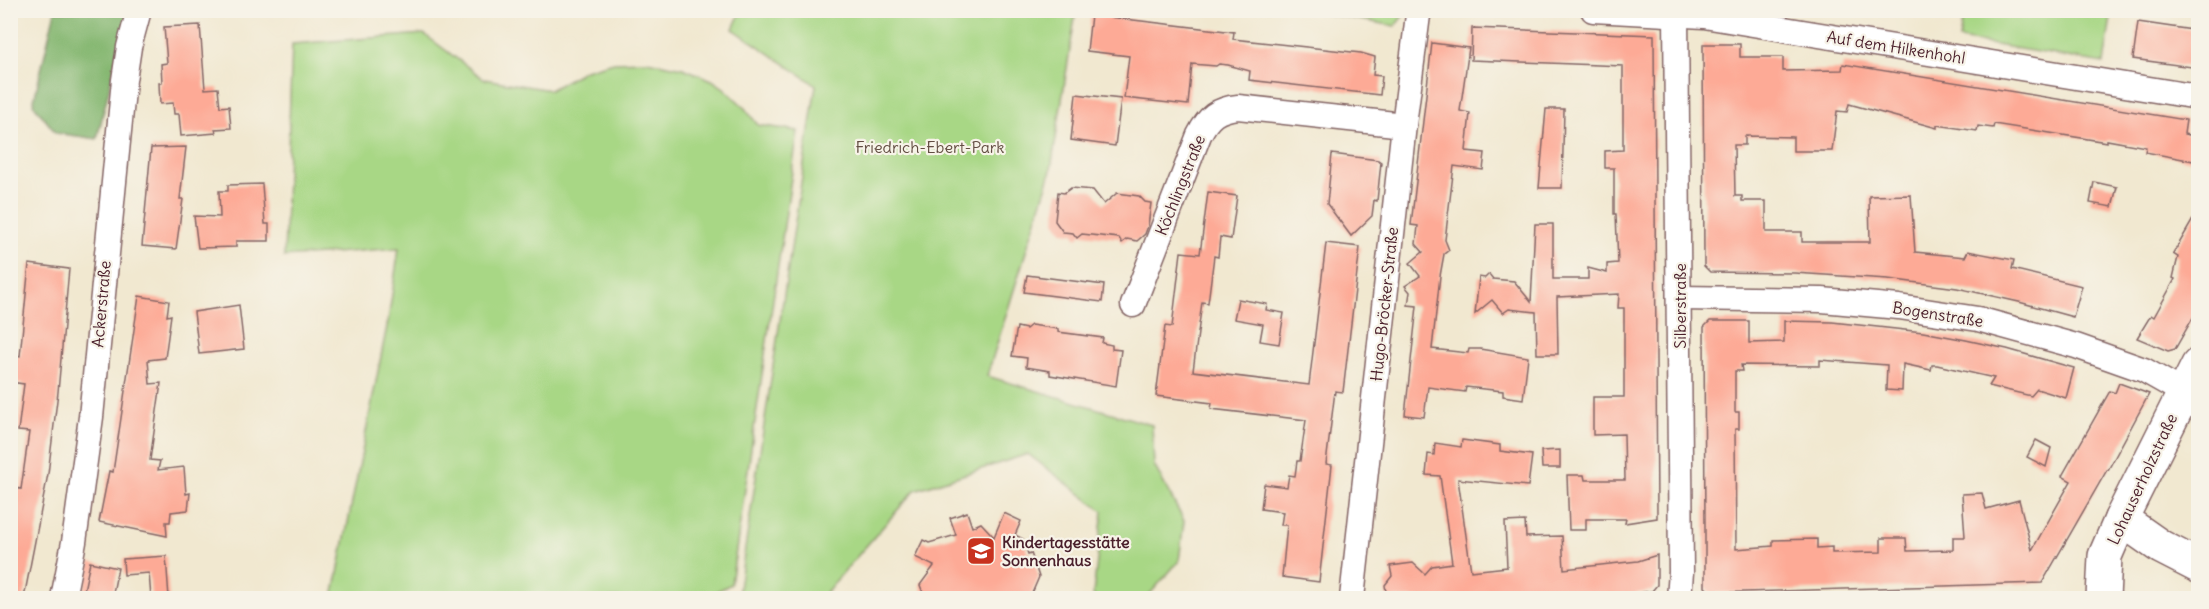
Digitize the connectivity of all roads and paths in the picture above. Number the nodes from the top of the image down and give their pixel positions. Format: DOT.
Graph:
graph roads {
  1 [pos="139,10"];
  2 [pos="1421,10"];
  3 [pos="1600,11"];
  4 [pos="1676,14"];
  5 [pos="2199,97"];
  6 [pos="1404,125"];
  7 [pos="1680,298"];
  8 [pos="1133,305"];
  9 [pos="2191,379"];
  10 [pos="2121,519"];
  11 [pos="2199,566"];
  12 [pos="63,598"];
  13 [pos="1352,598"];
  14 [pos="1679,598"];
  15 [pos="2103,598"];
  1 -- 12 [label="street, Ackerstraße"];
  2 -- 6 [label="street, Hugo-Bröcker-Straße"];
  3 -- 4 [label="street, Auf dem Hilkenhohl"];
  4 -- 5 [label="street, Auf dem Hilkenhohl"];
  4 -- 7 [label="street, Silberstraße"];
  6 -- 8 [label="street, Köchlingstraße"];
  6 -- 13 [label="street, Hugo-Bröcker-Straße"];
  7 -- 9 [label="street, Bogenstraße"];
  7 -- 14 [label="street, Silberstraße"];
  9 -- 10 [label="street, Lohauserholzstraße"];
  10 -- 11 [label="street"];
  10 -- 15 [label="street, Lohauserholzstraße"];
}
